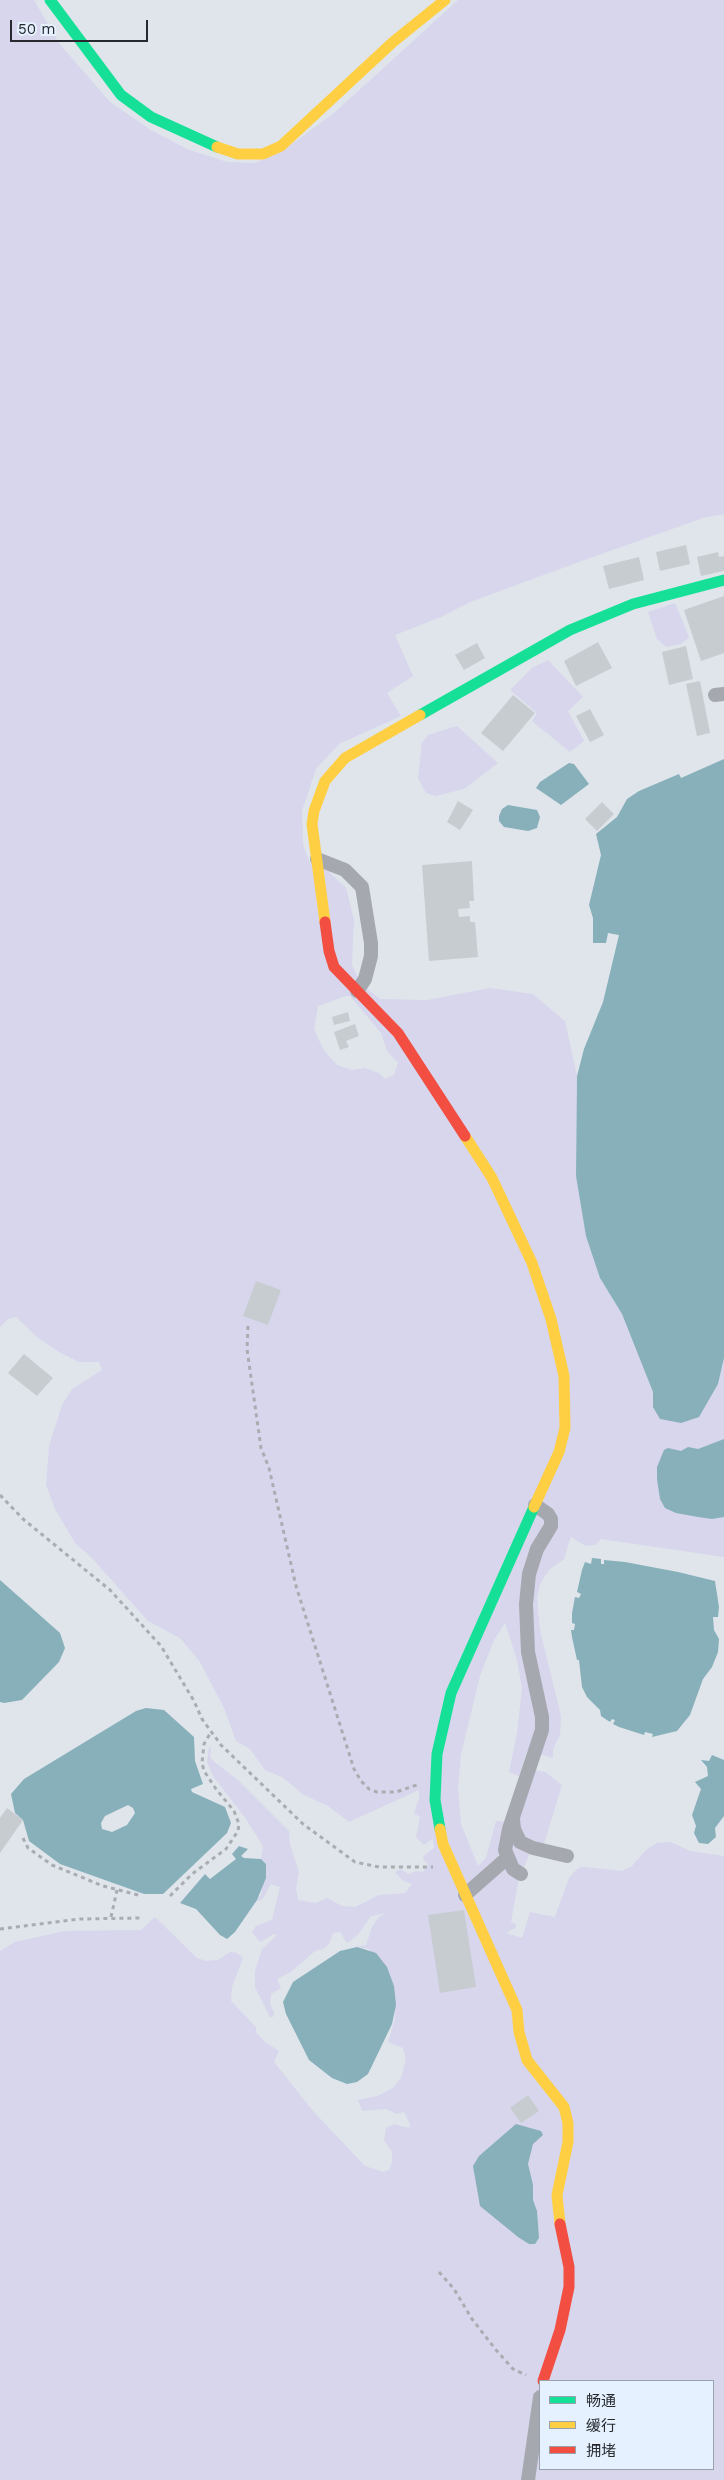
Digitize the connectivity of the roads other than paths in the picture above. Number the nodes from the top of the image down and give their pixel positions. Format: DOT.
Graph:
graph roads {
  1 [pos="50,0"];
  2 [pos="445,0"];
  3 [pos="724,580"];
  4 [pos="317,859"];
  5 [pos="357,991"];
  6 [pos="535,1505"];
  7 [pos="513,1818"];
  8 [pos="567,1856"];
  9 [pos="507,1858"];
  10 [pos="521,1874"];
  11 [pos="466,1895"];
  12 [pos="544,2376"];
  13 [pos="539,2405"];
  14 [pos="528,2480"];
  1 -- 2 [label="street"];
  3 -- 4 [label="street"];
  4 -- 5 [label="street"];
  4 -- 5 [label="street"];
  5 -- 6 [label="street"];
  6 -- 7 [label="street"];
  6 -- 11 [label="street"];
  7 -- 8 [label="street"];
  7 -- 9 [label="street"];
  9 -- 10 [label="street"];
  9 -- 11 [label="street"];
  11 -- 12 [label="street"];
  13 -- 14 [label="street"];
}
